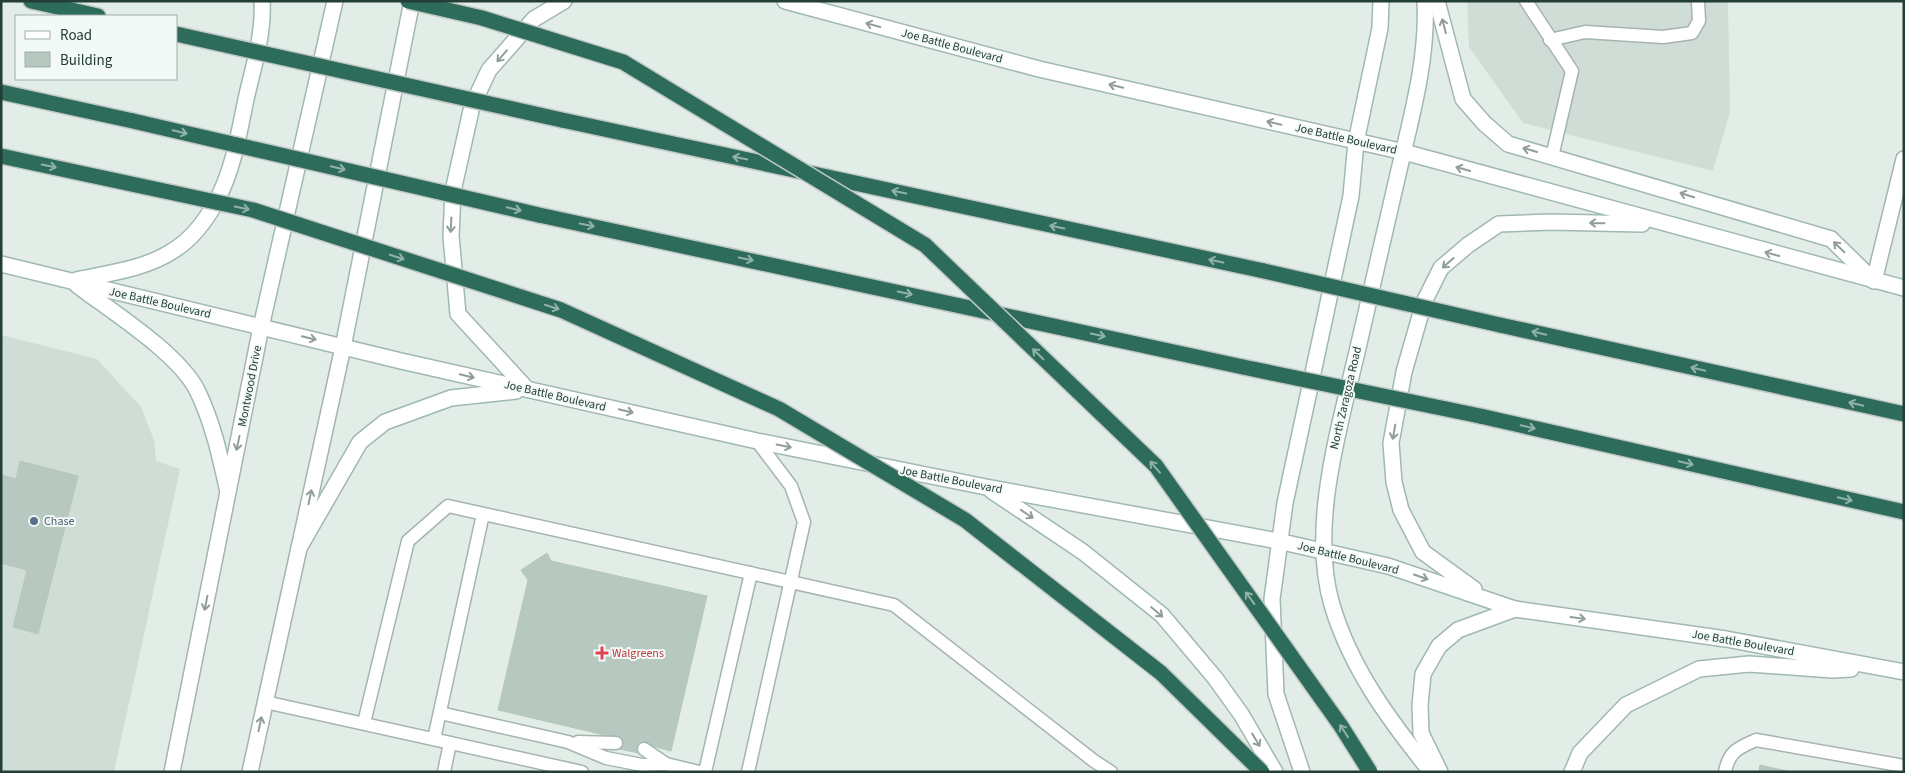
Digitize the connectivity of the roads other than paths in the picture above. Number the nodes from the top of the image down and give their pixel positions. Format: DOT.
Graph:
graph roads {
  1 [pos="31,1"];
  2 [pos="262,1"];
  3 [pos="335,1"];
  4 [pos="408,1"];
  5 [pos="412,1"];
  6 [pos="564,1"];
  7 [pos="785,1"];
  8 [pos="1381,1"];
  9 [pos="1425,1"];
  10 [pos="1437,1"];
  11 [pos="1526,1"];
  12 [pos="1698,1"];
  13 [pos="94,15"];
  14 [pos="178,34"];
  15 [pos="1550,40"];
  16 [pos="1,92"];
  17 [pos="1356,142"];
  18 [pos="1404,152"];
  19 [pos="1,156"];
  20 [pos="1552,157"];
  21 [pos="1904,158"];
  22 [pos="1663,225"];
  23 [pos="1,264"];
  24 [pos="72,281"];
  25 [pos="1874,281"];
  26 [pos="1904,288"];
  27 [pos="262,327"];
  28 [pos="343,347"];
  29 [pos="527,390"];
  30 [pos="1904,414"];
  31 [pos="757,441"];
  32 [pos="986,487"];
  33 [pos="228,492"];
  34 [pos="1904,512"];
  35 [pos="483,514"];
  36 [pos="1278,541"];
  37 [pos="299,548"];
  38 [pos="1323,552"];
  39 [pos="752,573"];
  40 [pos="792,582"];
  41 [pos="1516,609"];
  42 [pos="1878,668"];
  43 [pos="1904,672"];
  44 [pos="265,702"];
  45 [pos="440,713"];
  46 [pos="364,723"];
  47 [pos="434,739"];
  48 [pos="568,742"];
  49 [pos="450,743"];
  50 [pos="616,743"];
  51 [pos="644,749"];
  52 [pos="666,764"];
  53 [pos="1091,766"];
  54 [pos="1904,766"];
  55 [pos="172,772"];
  56 [pos="250,772"];
  57 [pos="444,772"];
  58 [pos="582,772"];
  59 [pos="698,772"];
  60 [pos="704,772"];
  61 [pos="748,772"];
  62 [pos="1111,772"];
  63 [pos="1262,772"];
  64 [pos="1275,772"];
  65 [pos="1302,772"];
  66 [pos="1370,772"];
  67 [pos="1431,772"];
  68 [pos="1440,772"];
  69 [pos="1572,772"];
  70 [pos="1725,772"];
  1 -- 13 [label="highway"];
  2 -- 24 [label="main road"];
  3 -- 27 [label="main road, Montwood Drive"];
  66 -- 4 [label="highway, one-way, bridge"];
  5 -- 28 [label="main road"];
  6 -- 29 [label="main road, one-way"];
  17 -- 7 [label="main road, Joe Battle Boulevard, one-way"];
  8 -- 17 [label="main road"];
  9 -- 18 [label="main road, North Zaragoza Road"];
  20 -- 10 [label="main road, one-way"];
  11 -- 15 [label="lane"];
  12 -- 15 [label="lane"];
  30 -- 14 [label="highway, one-way, bridge"];
  15 -- 20 [label="lane"];
  16 -- 34 [label="highway, one-way, bridge"];
  17 -- 18 [label="main road, Joe Battle Boulevard"];
  17 -- 36 [label="main road"];
  22 -- 18 [label="main road, Joe Battle Boulevard, one-way"];
  18 -- 38 [label="main road, North Zaragoza Road"];
  19 -- 63 [label="highway, one-way, bridge"];
  25 -- 20 [label="main road, one-way"];
  21 -- 25 [label="main road"];
  25 -- 22 [label="main road, Joe Battle Boulevard, one-way"];
  22 -- 41 [label="main road, one-way"];
  23 -- 24 [label="main road, Joe Battle Boulevard"];
  24 -- 27 [label="main road, Joe Battle Boulevard"];
  24 -- 33 [label="main road"];
  25 -- 26 [label="main road, Joe Battle Boulevard"];
  27 -- 28 [label="main road, Joe Battle Boulevard, one-way"];
  27 -- 33 [label="main road, Montwood Drive, one-way"];
  28 -- 29 [label="main road, Joe Battle Boulevard, one-way"];
  37 -- 28 [label="main road, one-way"];
  29 -- 31 [label="main road, Joe Battle Boulevard, one-way"];
  29 -- 37 [label="main road"];
  31 -- 32 [label="main road, Joe Battle Boulevard, one-way"];
  31 -- 40 [label="lane"];
  32 -- 36 [label="main road, Joe Battle Boulevard"];
  32 -- 64 [label="main road, one-way"];
  33 -- 55 [label="main road, Montwood Drive, one-way"];
  35 -- 39 [label="lane"];
  35 -- 45 [label="lane"];
  35 -- 46 [label="lane"];
  36 -- 38 [label="main road, Joe Battle Boulevard"];
  36 -- 65 [label="main road"];
  37 -- 44 [label="main road"];
  38 -- 41 [label="main road, Joe Battle Boulevard, one-way"];
  38 -- 67 [label="main road, North Zaragoza Road"];
  39 -- 40 [label="lane"];
  39 -- 60 [label="lane"];
  40 -- 53 [label="lane"];
  40 -- 61 [label="lane"];
  41 -- 42 [label="main road, Joe Battle Boulevard, one-way"];
  41 -- 68 [label="main road"];
  42 -- 43 [label="main road, Joe Battle Boulevard"];
  42 -- 69 [label="main road"];
  44 -- 46 [label="lane"];
  56 -- 44 [label="main road, one-way"];
  45 -- 47 [label="lane"];
  45 -- 48 [label="lane"];
  46 -- 47 [label="lane"];
  47 -- 49 [label="lane"];
  48 -- 50 [label="lane"];
  48 -- 52 [label="lane"];
  49 -- 57 [label="lane"];
  49 -- 58 [label="lane"];
  51 -- 52 [label="lane"];
  52 -- 59 [label="lane"];
  53 -- 62 [label="lane"];
  54 -- 70 [label="lane"];
}
